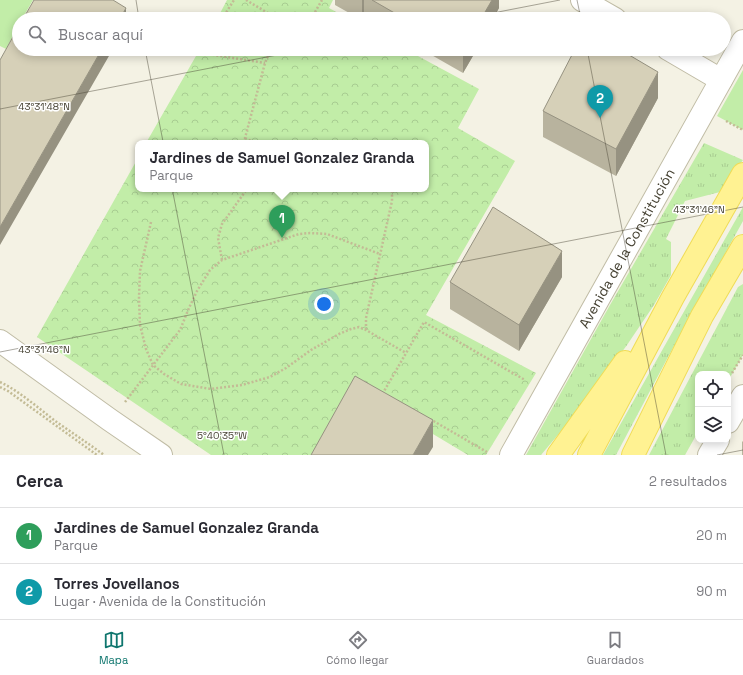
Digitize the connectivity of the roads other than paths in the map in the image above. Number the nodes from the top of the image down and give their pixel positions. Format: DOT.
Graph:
graph roads {
  1 [pos="582,0"];
  2 [pos="603,12"];
  3 [pos="743,41"];
  4 [pos="680,56"];
  5 [pos="721,80"];
  6 [pos="743,174"];
  7 [pos="743,246"];
  8 [pos="673,297"];
  9 [pos="0,341"];
  10 [pos="743,396"];
  11 [pos="731,417"];
  12 [pos="716,443"];
  13 [pos="501,454"];
  14 [pos="161,455"];
  15 [pos="558,455"];
  16 [pos="589,455"];
  17 [pos="633,455"];
  18 [pos="709,455"];
  1 -- 2 [label="street"];
  3 -- 5 [label="street, Avenida de la Constitución"];
  4 -- 5 [label="street"];
  5 -- 13 [label="street, Avenida de la Constitución"];
  6 -- 8 [label="main road"];
  7 -- 17 [label="main road"];
  8 -- 15 [label="main road"];
  8 -- 16 [label="main road"];
  9 -- 14 [label="street"];
  10 -- 11 [label="street"];
  12 -- 18 [label="street"];
}
